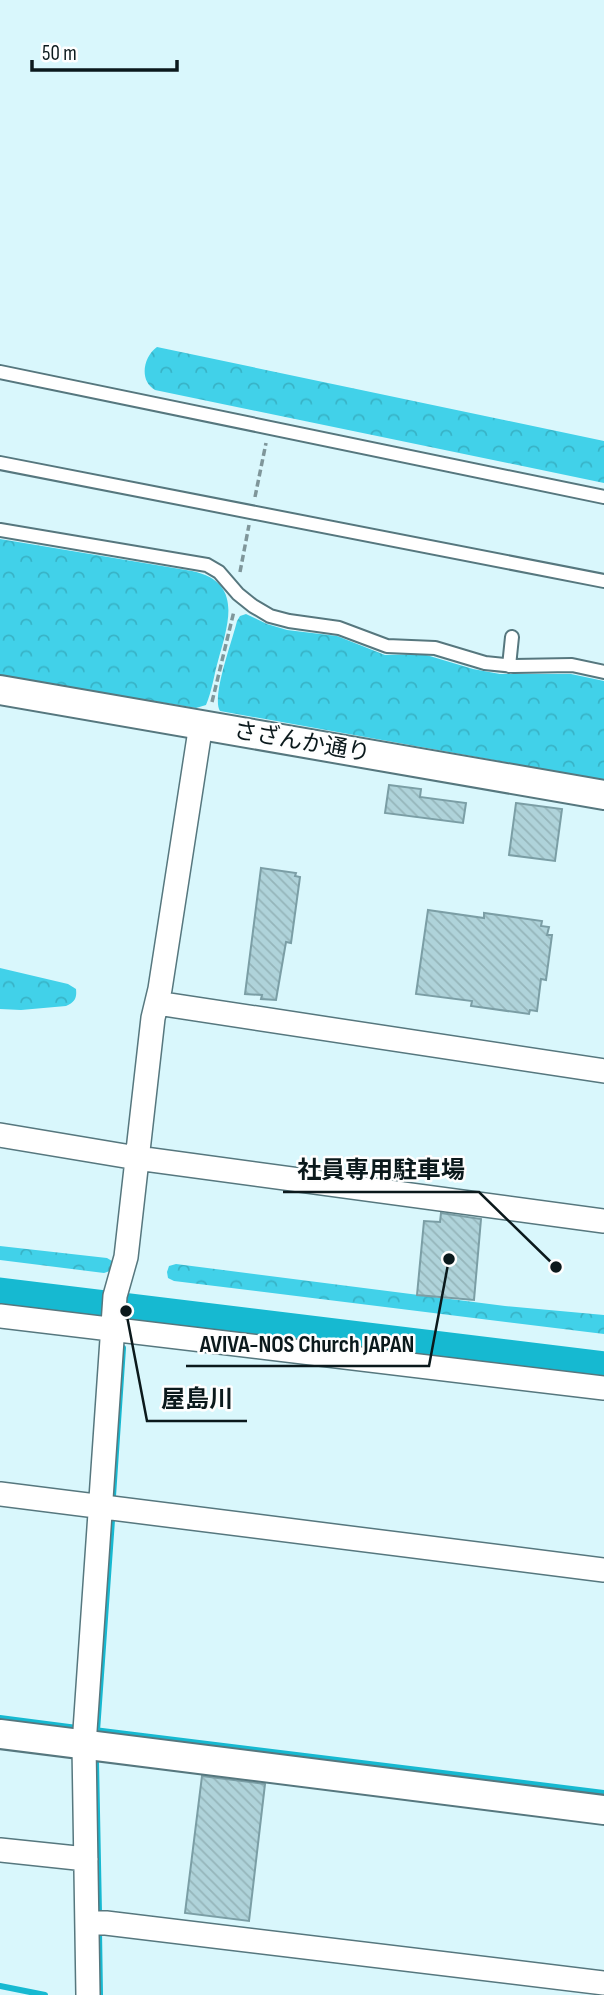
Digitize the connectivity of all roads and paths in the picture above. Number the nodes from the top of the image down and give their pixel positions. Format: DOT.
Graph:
graph roads {
  1 [pos="0,372"];
  2 [pos="267,436"];
  3 [pos="0,463"];
  4 [pos="604,496"];
  5 [pos="253,505"];
  6 [pos="250,520"];
  7 [pos="0,530"];
  8 [pos="604,581"];
  9 [pos="236,591"];
  10 [pos="512,637"];
  11 [pos="509,666"];
  12 [pos="604,672"];
  13 [pos="0,690"];
  14 [pos="206,718"];
  15 [pos="604,795"];
  16 [pos="157,1003"];
  17 [pos="604,1071"];
  18 [pos="0,1135"];
  19 [pos="137,1158"];
  20 [pos="604,1221"];
  21 [pos="0,1316"];
  22 [pos="113,1326"];
  23 [pos="604,1388"];
  24 [pos="0,1494"];
  25 [pos="101,1506"];
  26 [pos="604,1570"];
  27 [pos="0,1734"];
  28 [pos="84,1745"];
  29 [pos="604,1810"];
  30 [pos="0,1850"];
  31 [pos="86,1859"];
  32 [pos="87,1923"];
  33 [pos="604,1983"];
  34 [pos="88,1995"];
  1 -- 4 [label="lane"];
  2 -- 5 [label="path"];
  3 -- 8 [label="lane"];
  6 -- 9 [label="path"];
  7 -- 9 [label="lane"];
  9 -- 11 [label="lane"];
  9 -- 14 [label="path"];
  10 -- 11 [label="lane"];
  11 -- 12 [label="lane"];
  13 -- 14 [label="street, さざんか通り"];
  14 -- 15 [label="street, さざんか通り"];
  14 -- 16 [label="street"];
  16 -- 17 [label="street"];
  16 -- 19 [label="street"];
  18 -- 19 [label="street"];
  19 -- 20 [label="street"];
  19 -- 22 [label="street"];
  21 -- 22 [label="street"];
  22 -- 23 [label="street"];
  22 -- 25 [label="street"];
  24 -- 25 [label="street"];
  25 -- 26 [label="street"];
  25 -- 28 [label="street"];
  27 -- 28 [label="street"];
  28 -- 29 [label="street"];
  28 -- 31 [label="street"];
  30 -- 31 [label="street"];
  31 -- 32 [label="street"];
  32 -- 33 [label="street"];
  32 -- 34 [label="street"];
}
